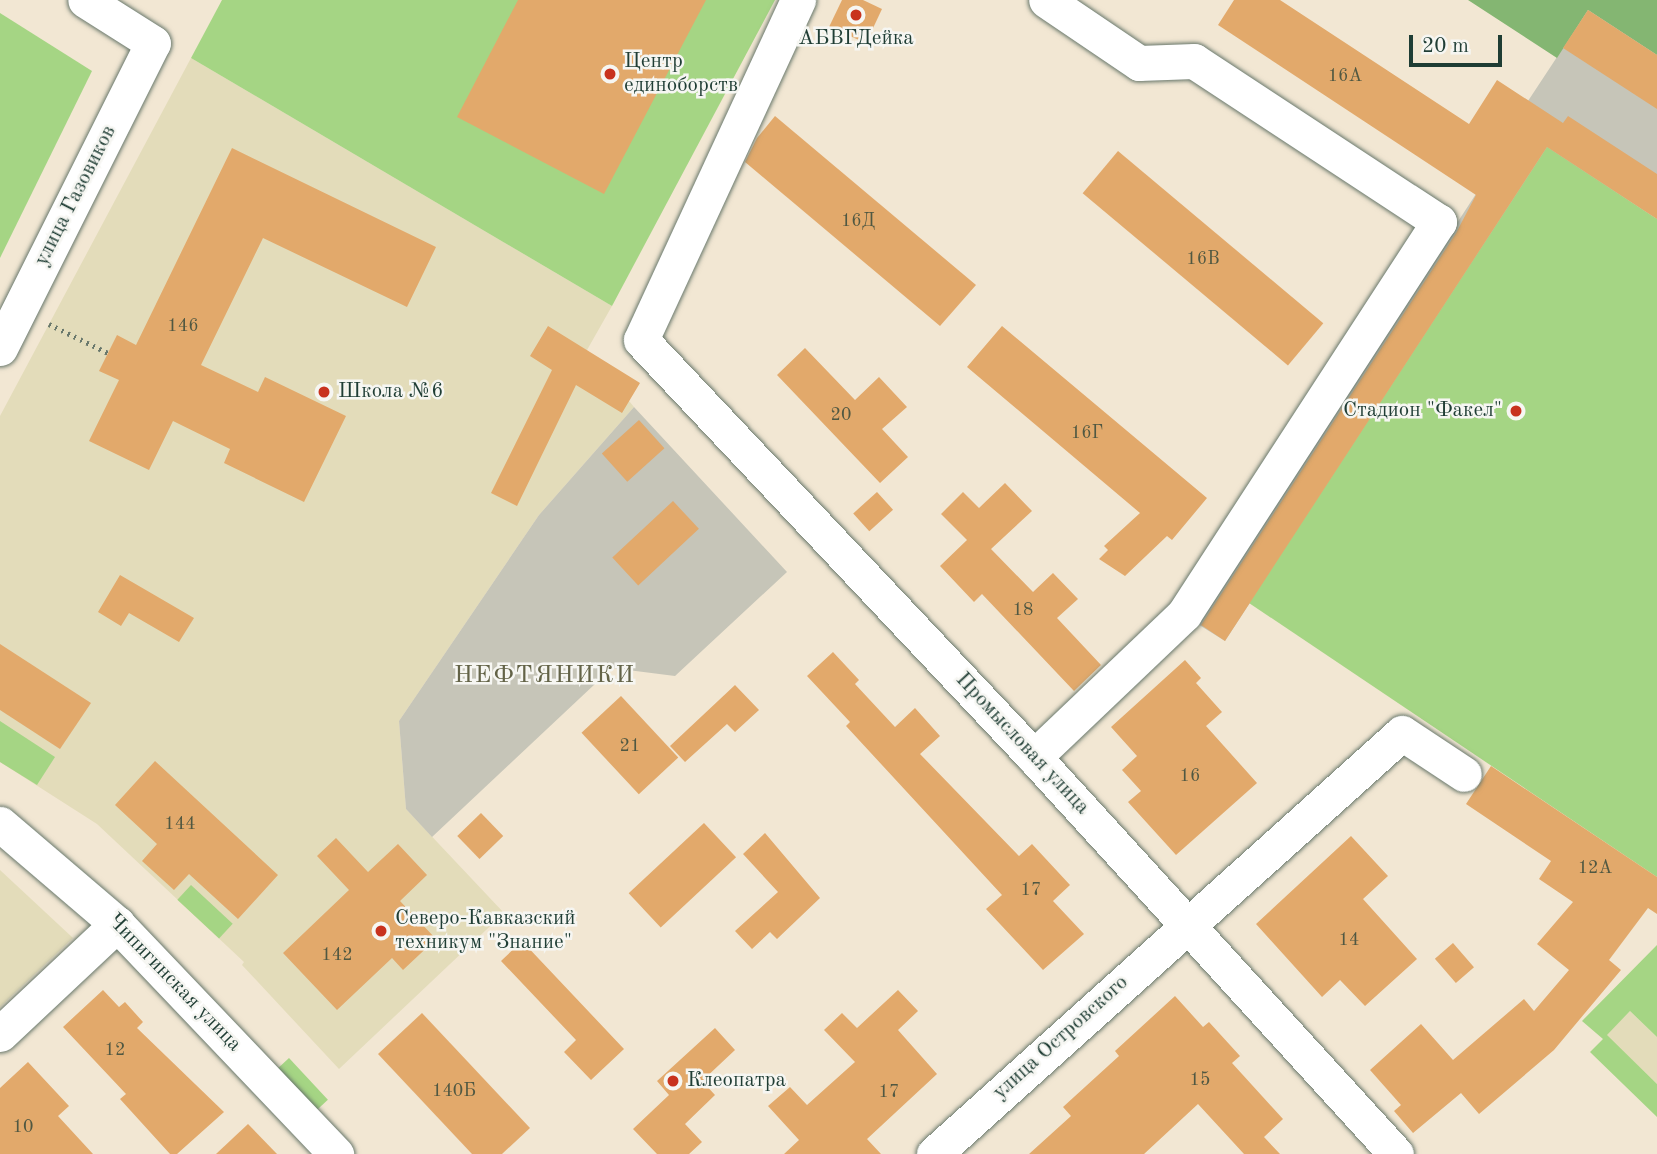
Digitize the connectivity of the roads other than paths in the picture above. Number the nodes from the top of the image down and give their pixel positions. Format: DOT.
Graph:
graph roads {
  1 [pos="85,0"];
  2 [pos="798,0"];
  3 [pos="1046,0"];
  4 [pos="0,348"];
  5 [pos="1034,757"];
  6 [pos="1464,774"];
  7 [pos="0,824"];
  8 [pos="1188,923"];
  9 [pos="117,924"];
  10 [pos="0,1034"];
  11 [pos="336,1154"];
  12 [pos="934,1154"];
  13 [pos="1396,1154"];
  1 -- 4 [label="street, улица Газовиков"];
  2 -- 5 [label="street, Промысловая улица"];
  3 -- 5 [label="street"];
  5 -- 8 [label="street, Промысловая улица"];
  6 -- 8 [label="street, улица Островского"];
  7 -- 9 [label="street, Чипигинская улица"];
  8 -- 12 [label="street, улица Островского"];
  8 -- 13 [label="street, Промысловая улица"];
  9 -- 10 [label="street"];
  9 -- 11 [label="street, Чипигинская улица"];
}
